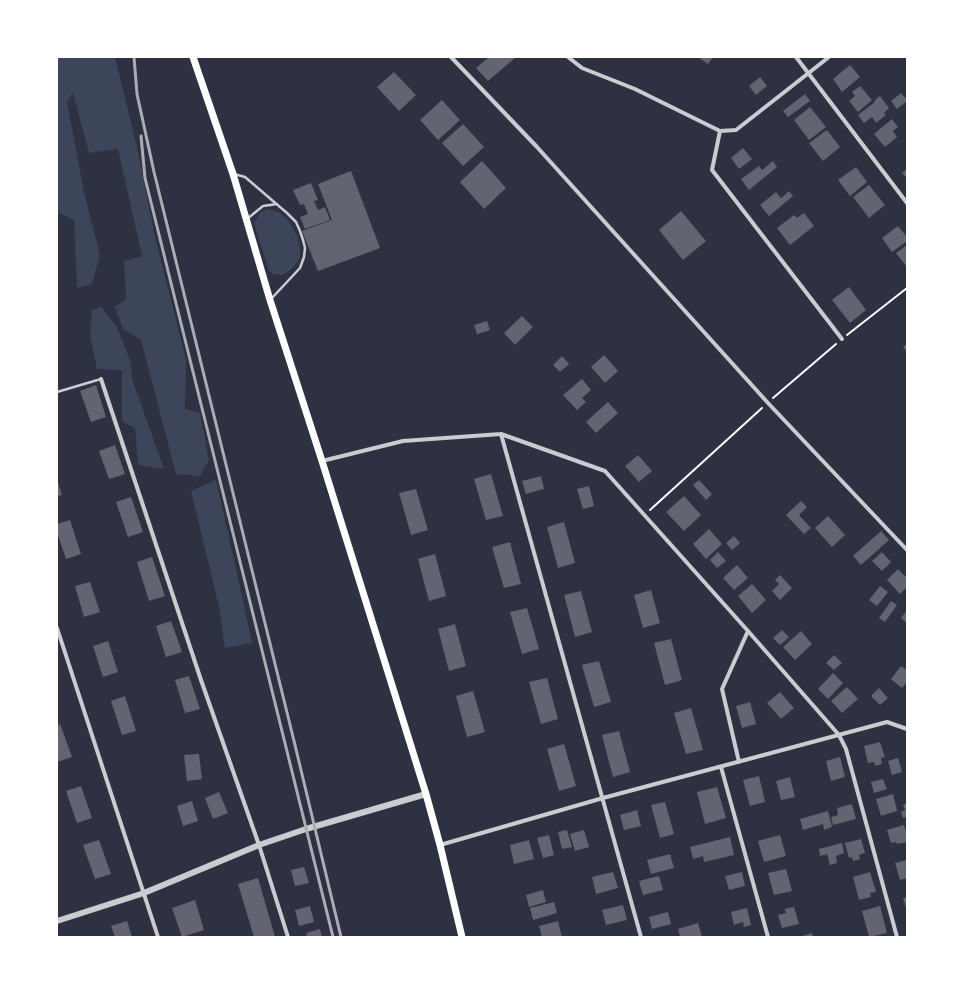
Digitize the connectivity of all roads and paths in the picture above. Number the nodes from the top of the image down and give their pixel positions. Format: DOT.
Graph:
graph roads {
  1 [pos="193,57"];
  2 [pos="451,57"];
  3 [pos="568,57"];
  4 [pos="796,57"];
  5 [pos="829,57"];
  6 [pos="808,73"];
  7 [pos="720,131"];
  8 [pos="233,174"];
  9 [pos="907,203"];
  10 [pos="278,204"];
  11 [pos="246,219"];
  12 [pos="270,300"];
  13 [pos="842,339"];
  14 [pos="102,379"];
  15 [pos="57,392"];
  16 [pos="501,434"];
  17 [pos="322,461"];
  18 [pos="907,550"];
  19 [pos="57,628"];
  20 [pos="748,631"];
  21 [pos="907,729"];
  22 [pos="839,735"];
  23 [pos="739,762"];
  24 [pos="721,767"];
  25 [pos="426,794"];
  26 [pos="603,798"];
  27 [pos="259,845"];
  28 [pos="440,845"];
  29 [pos="144,893"];
  30 [pos="57,921"];
  31 [pos="158,937"];
  32 [pos="288,937"];
  33 [pos="462,937"];
  34 [pos="641,937"];
  35 [pos="768,937"];
  36 [pos="897,937"];
  1 -- 8 [label="main road"];
  2 -- 18 [label="street"];
  3 -- 7 [label="street"];
  4 -- 6 [label="street"];
  5 -- 6 [label="street"];
  6 -- 7 [label="street"];
  6 -- 9 [label="street"];
  7 -- 13 [label="street"];
  8 -- 10 [label="lane"];
  8 -- 11 [label="main road"];
  10 -- 11 [label="lane"];
  10 -- 12 [label="lane"];
  11 -- 12 [label="main road"];
  12 -- 17 [label="main road"];
  14 -- 15 [label="lane"];
  14 -- 27 [label="street"];
  16 -- 17 [label="street"];
  16 -- 20 [label="street"];
  16 -- 26 [label="street"];
  17 -- 25 [label="main road"];
  19 -- 29 [label="street"];
  20 -- 22 [label="street"];
  20 -- 23 [label="street"];
  21 -- 22 [label="street"];
  22 -- 23 [label="street"];
  22 -- 36 [label="street"];
  23 -- 24 [label="street"];
  24 -- 26 [label="street"];
  24 -- 35 [label="street"];
  25 -- 27 [label="street"];
  25 -- 28 [label="main road"];
  26 -- 28 [label="street"];
  26 -- 34 [label="street"];
  27 -- 29 [label="street"];
  27 -- 32 [label="street"];
  28 -- 33 [label="main road"];
  29 -- 30 [label="street"];
  29 -- 31 [label="street"];
}
